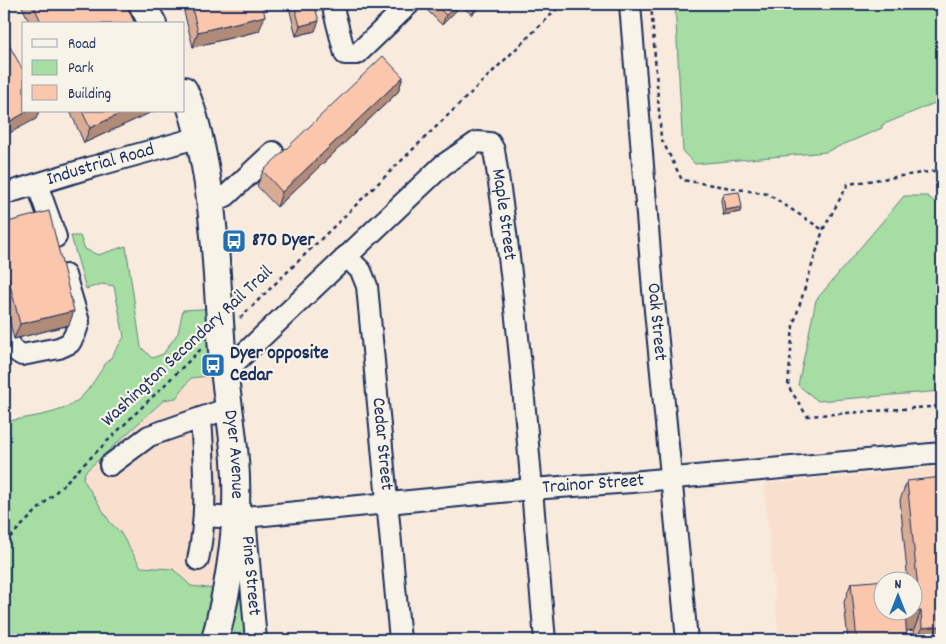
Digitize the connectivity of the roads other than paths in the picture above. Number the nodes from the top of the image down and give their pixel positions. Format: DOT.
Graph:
graph roads {
  1 [pos="142,4"];
  2 [pos="332,4"];
  3 [pos="409,4"];
  4 [pos="630,4"];
  5 [pos="152,22"];
  6 [pos="185,93"];
  7 [pos="200,137"];
  8 [pos="273,152"];
  9 [pos="37,184"];
  10 [pos="4,194"];
  11 [pos="211,204"];
  12 [pos="346,256"];
  13 [pos="4,324"];
  14 [pos="225,372"];
  15 [pos="229,408"];
  16 [pos="201,418"];
  17 [pos="942,453"];
  18 [pos="110,466"];
  19 [pos="672,478"];
  20 [pos="532,489"];
  21 [pos="388,504"];
  22 [pos="204,516"];
  23 [pos="240,518"];
  24 [pos="198,560"];
  25 [pos="214,640"];
  26 [pos="256,640"];
  27 [pos="400,640"];
  28 [pos="544,640"];
  29 [pos="687,640"];
  1 -- 5 [label="main road"];
  2 -- 3 [label="street"];
  4 -- 19 [label="street, Oak Street"];
  6 -- 7 [label="main road, Dyer Avenue"];
  7 -- 9 [label="street, Industrial Road"];
  7 -- 11 [label="main road, Dyer Avenue"];
  8 -- 11 [label="street"];
  9 -- 10 [label="street, Industrial Road"];
  9 -- 13 [label="street"];
  11 -- 14 [label="main road, Dyer Avenue"];
  12 -- 14 [label="street, Maple Street"];
  12 -- 20 [label="street, Maple Street"];
  12 -- 21 [label="street, Cedar Street"];
  14 -- 15 [label="main road, Dyer Avenue"];
  15 -- 16 [label="street"];
  15 -- 23 [label="main road, Dyer Avenue"];
  16 -- 18 [label="street"];
  16 -- 22 [label="street"];
  17 -- 19 [label="street, Trainor Street"];
  19 -- 20 [label="street, Trainor Street"];
  19 -- 29 [label="street, Oak Street"];
  20 -- 21 [label="street, Trainor Street"];
  20 -- 28 [label="street, Maple Street"];
  21 -- 23 [label="street, Trainor Street"];
  21 -- 27 [label="street, Cedar Street"];
  22 -- 23 [label="street, Trainor Street"];
  22 -- 24 [label="street"];
  23 -- 25 [label="main road, Dyer Avenue"];
  23 -- 26 [label="street, Pine Street"];
}
